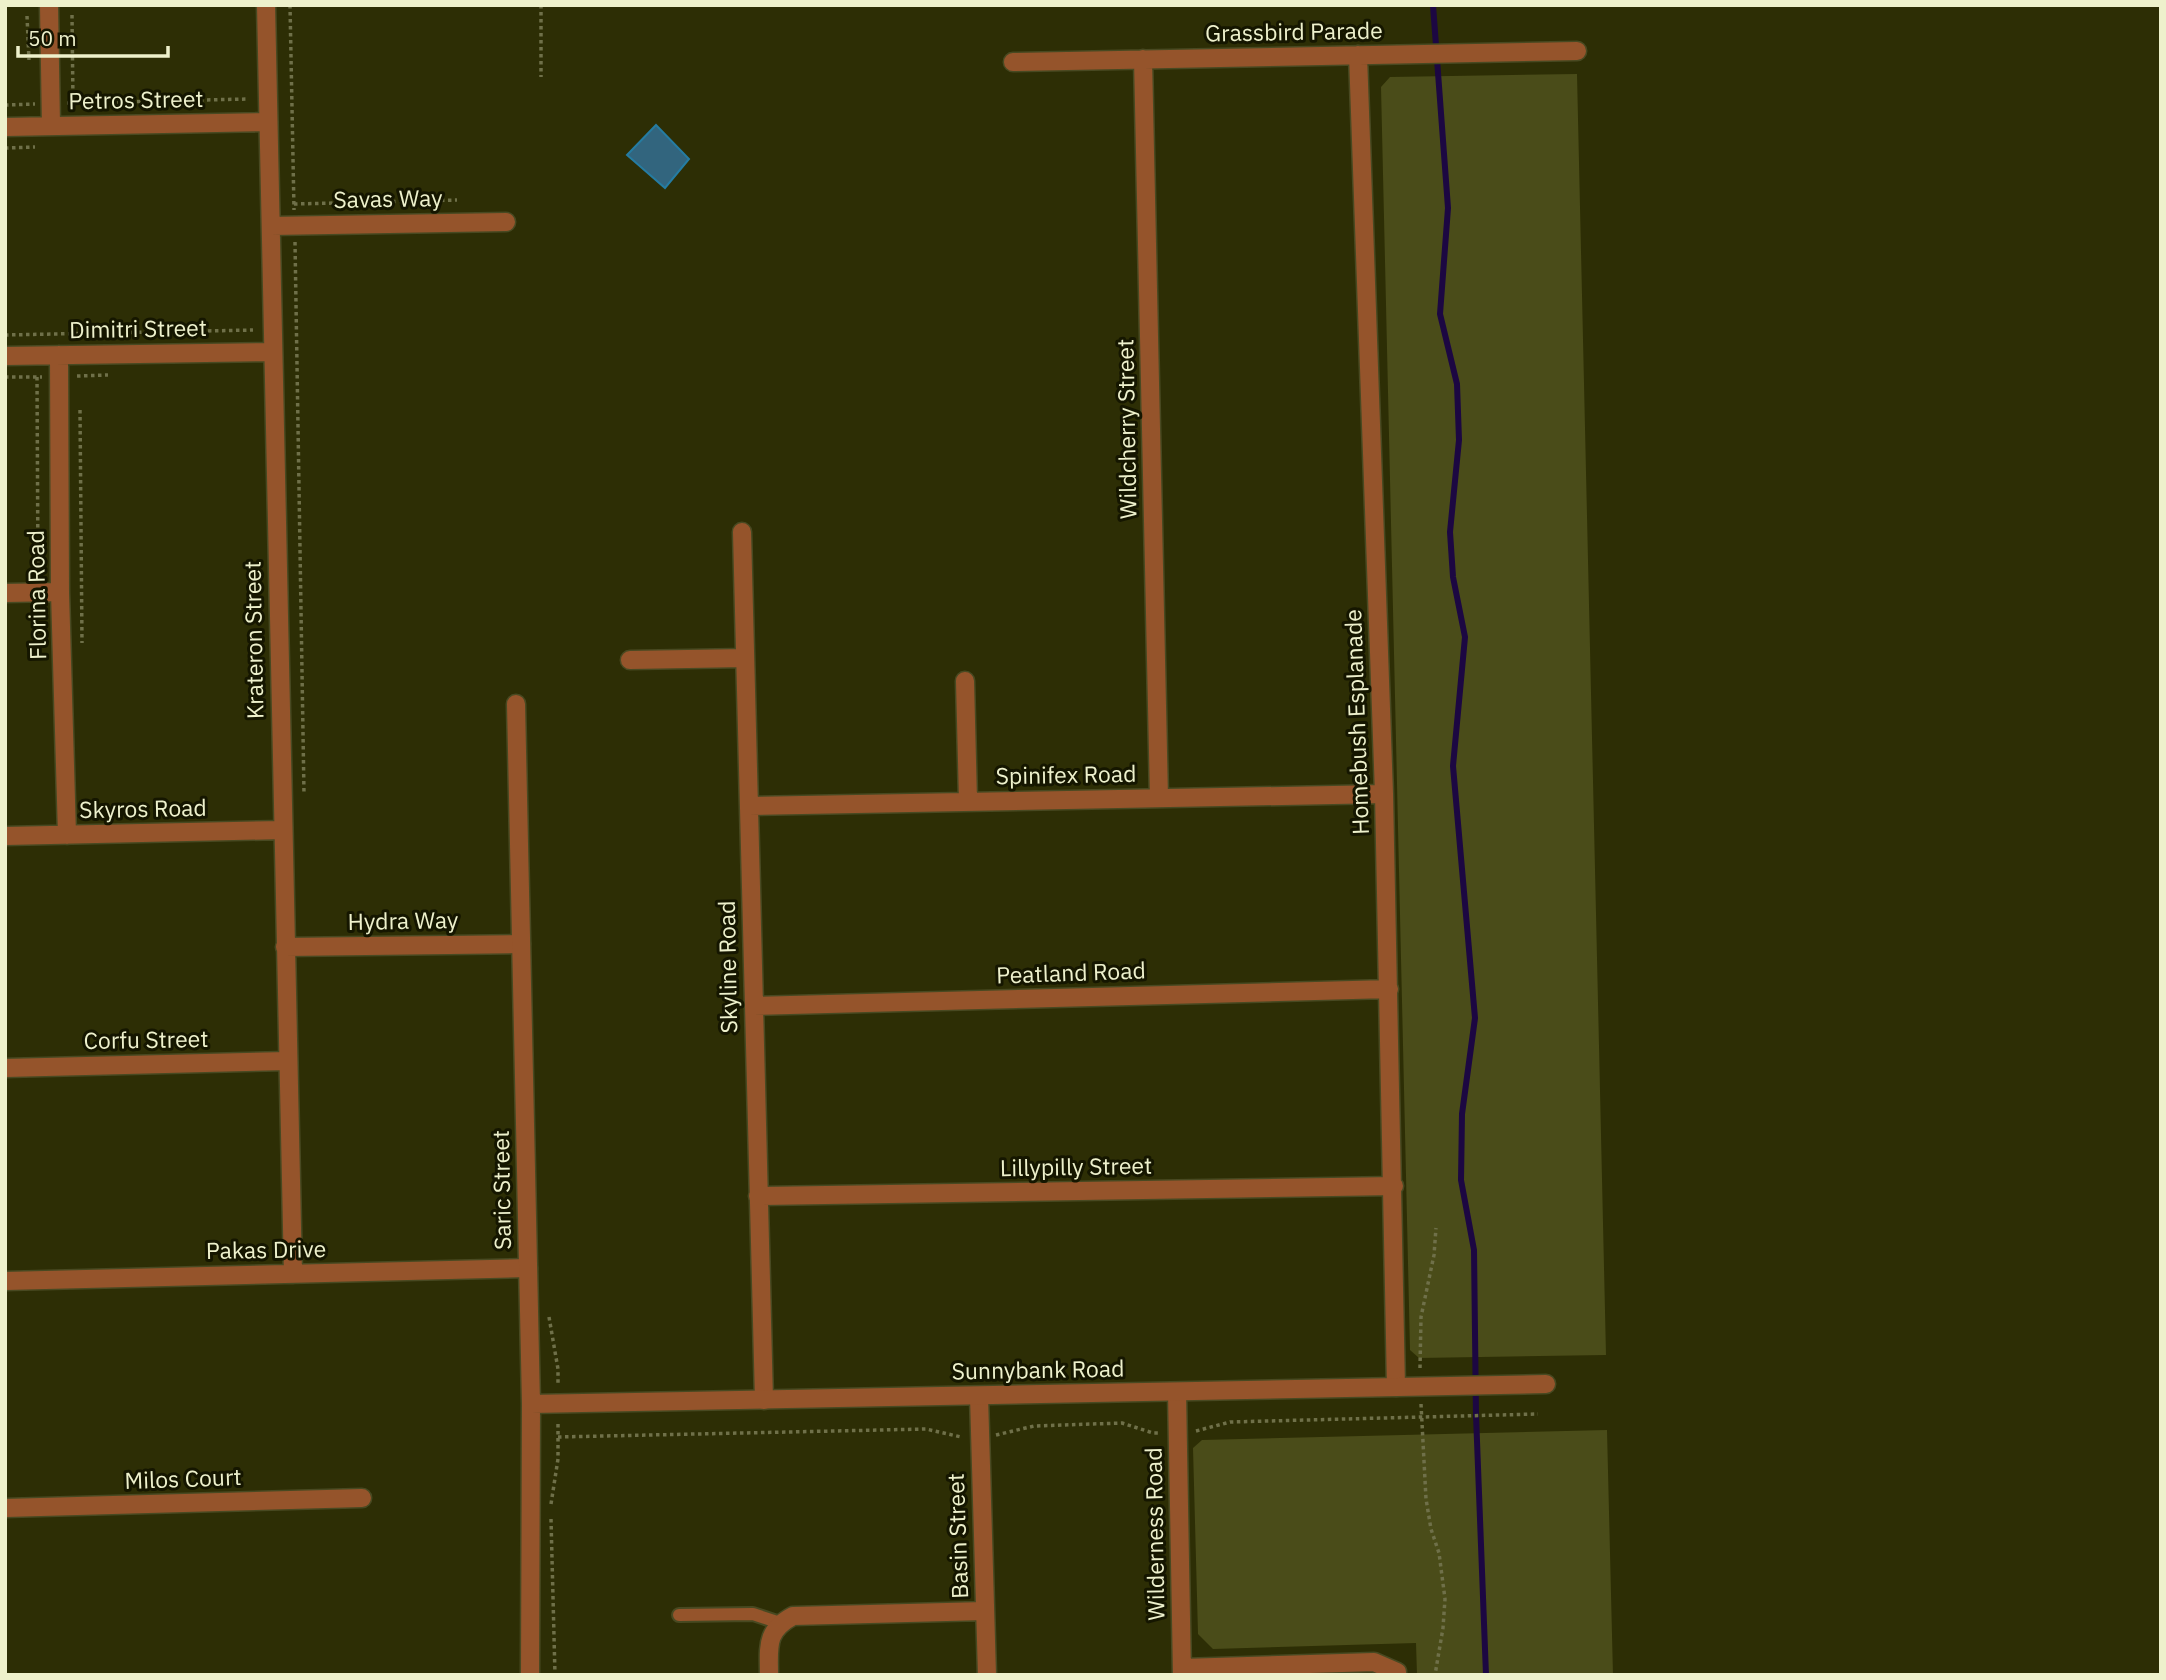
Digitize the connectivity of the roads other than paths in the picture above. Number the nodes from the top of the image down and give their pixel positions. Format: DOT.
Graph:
graph roads {
  1 [pos="49,5"];
  2 [pos="266,5"];
  3 [pos="1577,51"];
  4 [pos="1358,55"];
  5 [pos="1143,59"];
  6 [pos="1013,62"];
  7 [pos="268,122"];
  8 [pos="51,126"];
  9 [pos="5,127"];
  10 [pos="506,222"];
  11 [pos="271,226"];
  12 [pos="272,352"];
  13 [pos="59,355"];
  14 [pos="5,356"];
  15 [pos="742,532"];
  16 [pos="60,592"];
  17 [pos="5,593"];
  18 [pos="745,658"];
  19 [pos="630,660"];
  20 [pos="965,681"];
  21 [pos="516,704"];
  22 [pos="1384,794"];
  23 [pos="1159,798"];
  24 [pos="968,801"];
  25 [pos="749,806"];
  26 [pos="282,830"];
  27 [pos="67,835"];
  28 [pos="5,836"];
  29 [pos="521,944"];
  30 [pos="285,947"];
  31 [pos="1389,989"];
  32 [pos="754,1006"];
  33 [pos="288,1061"];
  34 [pos="5,1068"];
  35 [pos="1394,1186"];
  36 [pos="758,1196"];
  37 [pos="528,1268"];
  38 [pos="293,1274"];
  39 [pos="5,1281"];
  40 [pos="1546,1384"];
  41 [pos="1396,1387"];
  42 [pos="1177,1392"];
  43 [pos="979,1396"];
  44 [pos="764,1400"];
  45 [pos="531,1404"];
  46 [pos="362,1498"];
  47 [pos="5,1508"];
  48 [pos="985,1611"];
  49 [pos="680,1615"];
  50 [pos="780,1623"];
  51 [pos="1182,1672"];
  52 [pos="530,1675"];
  53 [pos="769,1675"];
  54 [pos="987,1675"];
  55 [pos="1397,1675"];
  1 -- 8 [label="street"];
  2 -- 7 [label="street, Krateron Street"];
  3 -- 4 [label="street, Grassbird Parade"];
  4 -- 5 [label="street, Grassbird Parade"];
  4 -- 22 [label="street, Homebush Esplanade"];
  5 -- 6 [label="street, Grassbird Parade"];
  5 -- 23 [label="street, Wildcherry Street"];
  7 -- 8 [label="street, Petros Street"];
  7 -- 11 [label="street, Krateron Street"];
  8 -- 9 [label="street, Petros Street"];
  10 -- 11 [label="street, Savas Way"];
  11 -- 12 [label="street, Krateron Street"];
  12 -- 13 [label="street, Dimitri Street"];
  12 -- 26 [label="street, Krateron Street"];
  13 -- 14 [label="street, Dimitri Street"];
  13 -- 16 [label="street, Florina Road"];
  15 -- 18 [label="street, Skyline Road"];
  16 -- 17 [label="street"];
  16 -- 27 [label="street, Florina Road"];
  18 -- 19 [label="street"];
  18 -- 25 [label="street, Skyline Road"];
  20 -- 24 [label="street"];
  21 -- 29 [label="street, Saric Street"];
  22 -- 23 [label="street, Spinifex Road"];
  22 -- 31 [label="street, Homebush Esplanade"];
  23 -- 24 [label="street, Spinifex Road"];
  24 -- 25 [label="street, Spinifex Road"];
  25 -- 32 [label="street, Skyline Road"];
  26 -- 27 [label="street, Skyros Road"];
  26 -- 30 [label="street, Krateron Street"];
  27 -- 28 [label="street, Skyros Road"];
  29 -- 30 [label="street, Hydra Way"];
  29 -- 37 [label="street, Saric Street"];
  30 -- 33 [label="street, Krateron Street"];
  31 -- 32 [label="street, Peatland Road"];
  31 -- 35 [label="street, Homebush Esplanade"];
  32 -- 36 [label="street, Skyline Road"];
  33 -- 34 [label="street, Corfu Street"];
  33 -- 38 [label="street, Krateron Street"];
  35 -- 36 [label="street, Lillypilly Street"];
  35 -- 41 [label="street, Homebush Esplanade"];
  36 -- 44 [label="street, Skyline Road"];
  37 -- 38 [label="street, Pakas Drive"];
  37 -- 45 [label="street, Saric Street"];
  38 -- 39 [label="street, Pakas Drive"];
  40 -- 41 [label="street, Sunnybank Road"];
  41 -- 42 [label="street, Sunnybank Road"];
  42 -- 43 [label="street, Sunnybank Road"];
  42 -- 51 [label="street, Wilderness Road"];
  43 -- 44 [label="street, Sunnybank Road"];
  43 -- 48 [label="street, Basin Street"];
  44 -- 45 [label="street, Sunnybank Road"];
  45 -- 52 [label="street, Saric Street"];
  46 -- 47 [label="street, Milos Court"];
  48 -- 50 [label="street"];
  48 -- 54 [label="street, Basin Street"];
  49 -- 50 [label="lane"];
  50 -- 53 [label="street"];
  51 -- 55 [label="street"];
}
